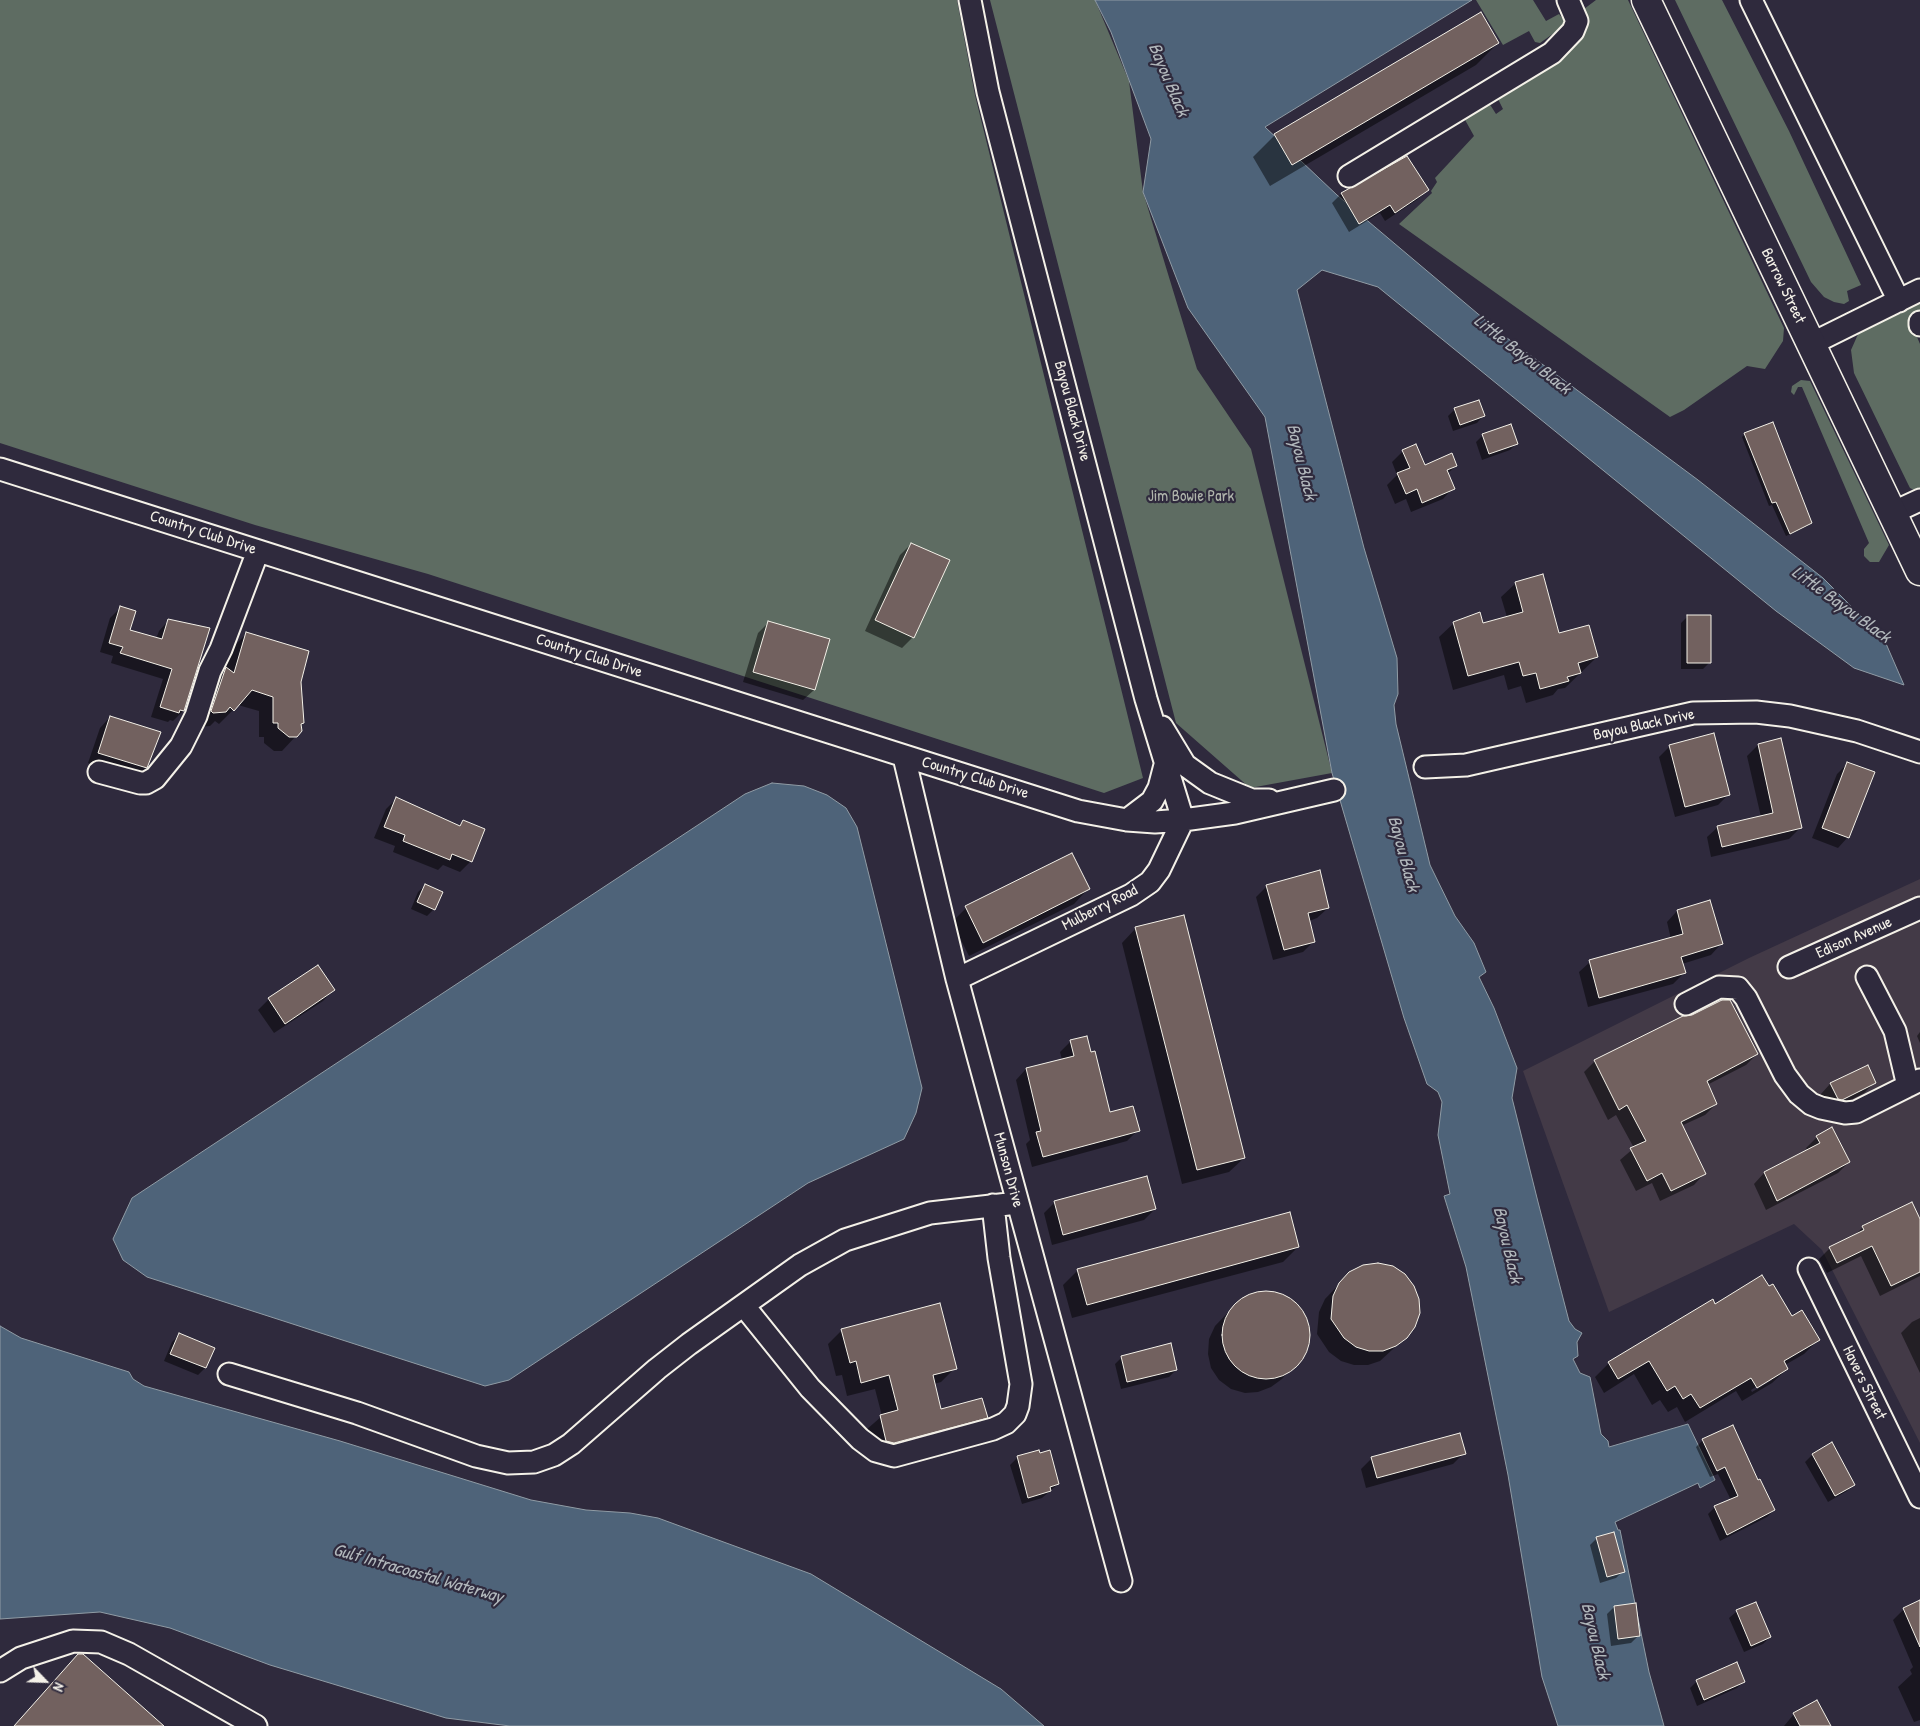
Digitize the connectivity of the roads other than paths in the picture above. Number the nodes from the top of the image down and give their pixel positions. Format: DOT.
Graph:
graph roads {
  1 [pos="970,0"];
  2 [pos="1568,0"];
  3 [pos="1646,0"];
  4 [pos="1751,0"];
  5 [pos="1349,176"];
  6 [pos="1920,290"];
  7 [pos="1899,301"];
  8 [pos="1811,344"];
  9 [pos="0,469"];
  10 [pos="1920,500"];
  11 [pos="1892,514"];
  12 [pos="258,550"];
  13 [pos="1920,571"];
  14 [pos="1146,699"];
  15 [pos="1920,752"];
  16 [pos="904,757"];
  17 [pos="1165,765"];
  18 [pos="1425,767"];
  19 [pos="99,772"];
  20 [pos="1334,790"];
  21 [pos="1284,801"];
  22 [pos="1127,820"];
  23 [pos="1183,820"];
  24 [pos="1920,908"];
  25 [pos="1789,967"];
  26 [pos="1867,978"];
  27 [pos="957,979"];
  28 [pos="1686,1004"];
  29 [pos="1914,1083"];
  30 [pos="1017,1203"];
  31 [pos="993,1205"];
  32 [pos="1809,1269"];
  33 [pos="744,1306"];
  34 [pos="229,1374"];
  35 [pos="1920,1497"];
  36 [pos="1121,1581"];
  37 [pos="0,1671"];
  38 [pos="256,1726"];
  1 -- 14 [label="street, Bayou Black Drive"];
  2 -- 5 [label="street"];
  3 -- 8 [label="main road, Barrow Street"];
  4 -- 7 [label="street"];
  6 -- 7 [label="street"];
  7 -- 8 [label="street"];
  8 -- 11 [label="main road, Barrow Street"];
  9 -- 12 [label="street, Country Club Drive"];
  10 -- 11 [label="street"];
  11 -- 13 [label="main road, Barrow Street"];
  12 -- 16 [label="street, Country Club Drive"];
  12 -- 19 [label="street"];
  14 -- 17 [label="street, Bayou Black Drive"];
  14 -- 21 [label="street"];
  15 -- 18 [label="street, Bayou Black Drive"];
  16 -- 22 [label="street, Country Club Drive"];
  16 -- 27 [label="street, Munson Drive"];
  17 -- 22 [label="street"];
  17 -- 23 [label="street, Bayou Black Drive"];
  20 -- 21 [label="street"];
  21 -- 23 [label="street"];
  22 -- 23 [label="street, Country Club Drive"];
  23 -- 27 [label="street, Mulberry Road"];
  24 -- 25 [label="street, Edison Avenue"];
  26 -- 29 [label="street"];
  27 -- 30 [label="street, Munson Drive"];
  28 -- 29 [label="street"];
  30 -- 31 [label="street"];
  30 -- 36 [label="street, Munson Drive"];
  31 -- 33 [label="street"];
  31 -- 33 [label="street"];
  32 -- 35 [label="street, Havers Street"];
  33 -- 34 [label="street"];
  37 -- 38 [label="street"];
}
